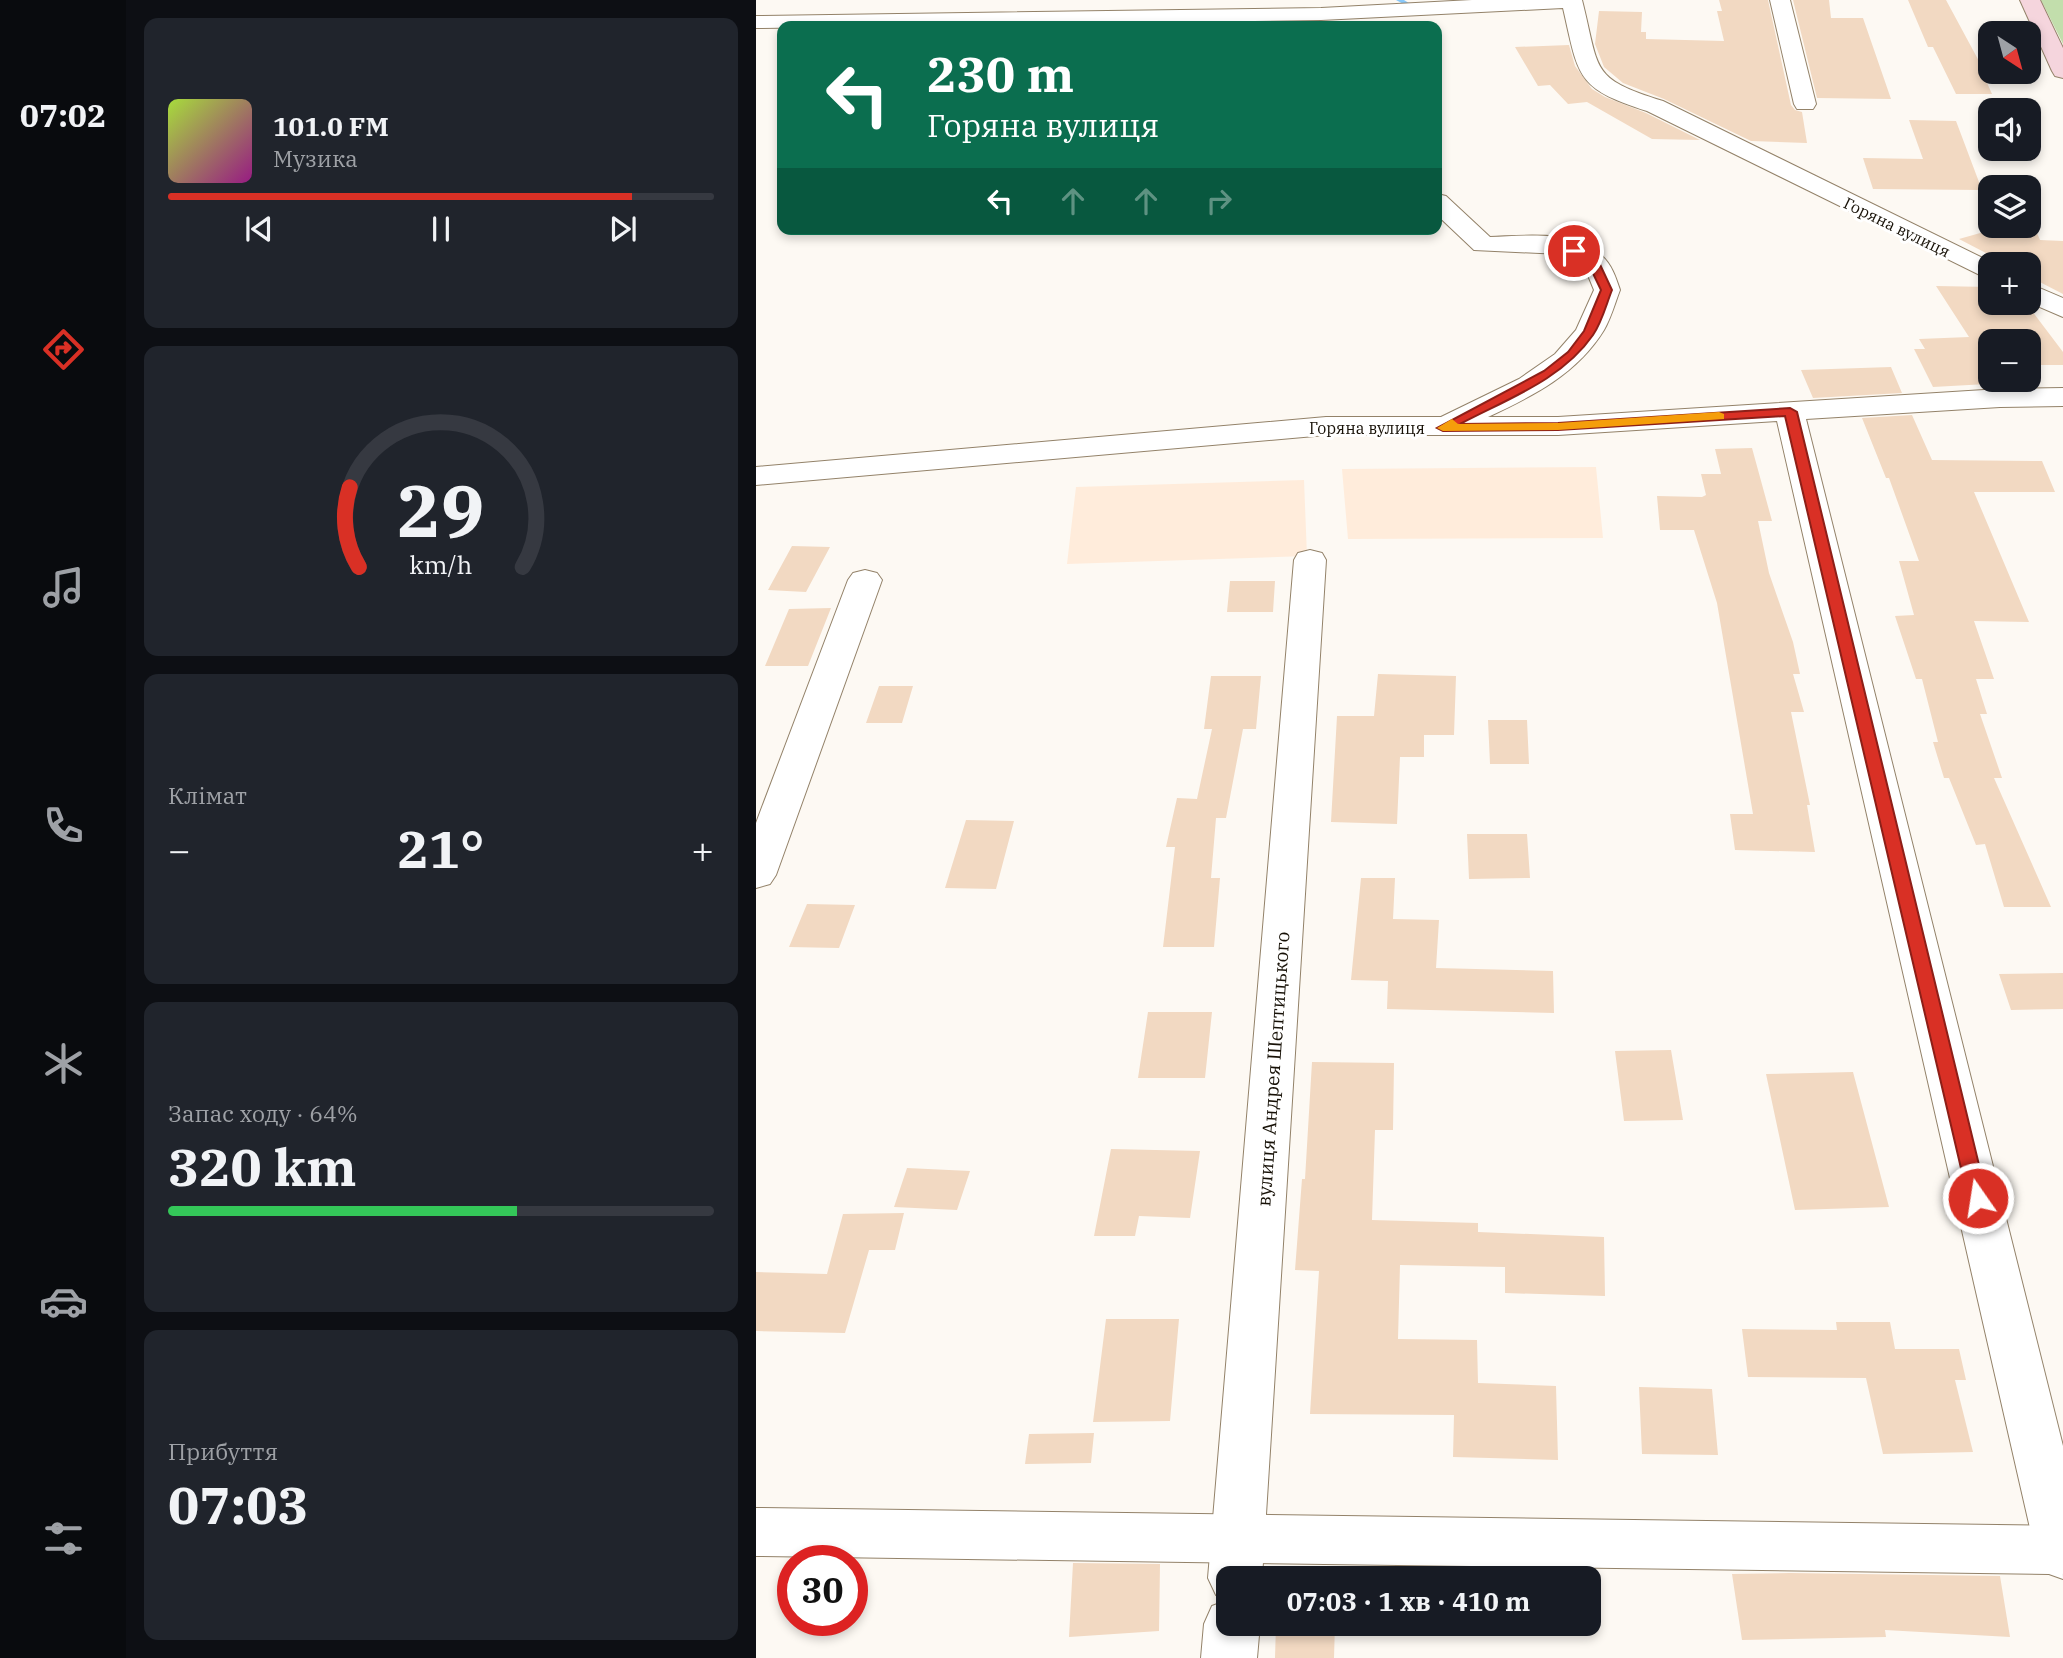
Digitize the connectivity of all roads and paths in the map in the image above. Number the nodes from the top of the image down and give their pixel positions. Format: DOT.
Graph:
graph roads {
  1 [pos="1780,0"];
  2 [pos="2030,0"];
  3 [pos="1572,1"];
  4 [pos="1015,21"];
  5 [pos="756,22"];
  6 [pos="777,23"];
  7 [pos="2063,71"];
  8 [pos="1805,104"];
  9 [pos="1442,206"];
  10 [pos="1978,266"];
  11 [pos="2041,298"];
  12 [pos="2063,309"];
  13 [pos="2063,397"];
  14 [pos="1790,412"];
  15 [pos="1443,428"];
  16 [pos="756,476"];
  17 [pos="1310,560"];
  18 [pos="864,580"];
  19 [pos="756,876"];
  20 [pos="756,1532"];
  21 [pos="2062,1552"];
  22 [pos="1237,1558"];
  23 [pos="1231,1636"];
  24 [pos="1229,1658"];
  1 -- 8 [label="street"];
  2 -- 7 [label="main road"];
  3 -- 4 [label="street"];
  3 -- 10 [label="street, Горяна вулиця"];
  5 -- 6 [label="street"];
  9 -- 15 [label="street"];
  11 -- 12 [label="street"];
  13 -- 14 [label="street, Горяна вулиця"];
  14 -- 15 [label="street, Горяна вулиця"];
  14 -- 21 [label="street"];
  15 -- 16 [label="street, Горяна вулиця"];
  17 -- 22 [label="street, вулиця Андрея Шептицького"];
  18 -- 19 [label="street"];
  20 -- 22 [label="street"];
  21 -- 22 [label="street"];
  23 -- 24 [label="street"];
}
